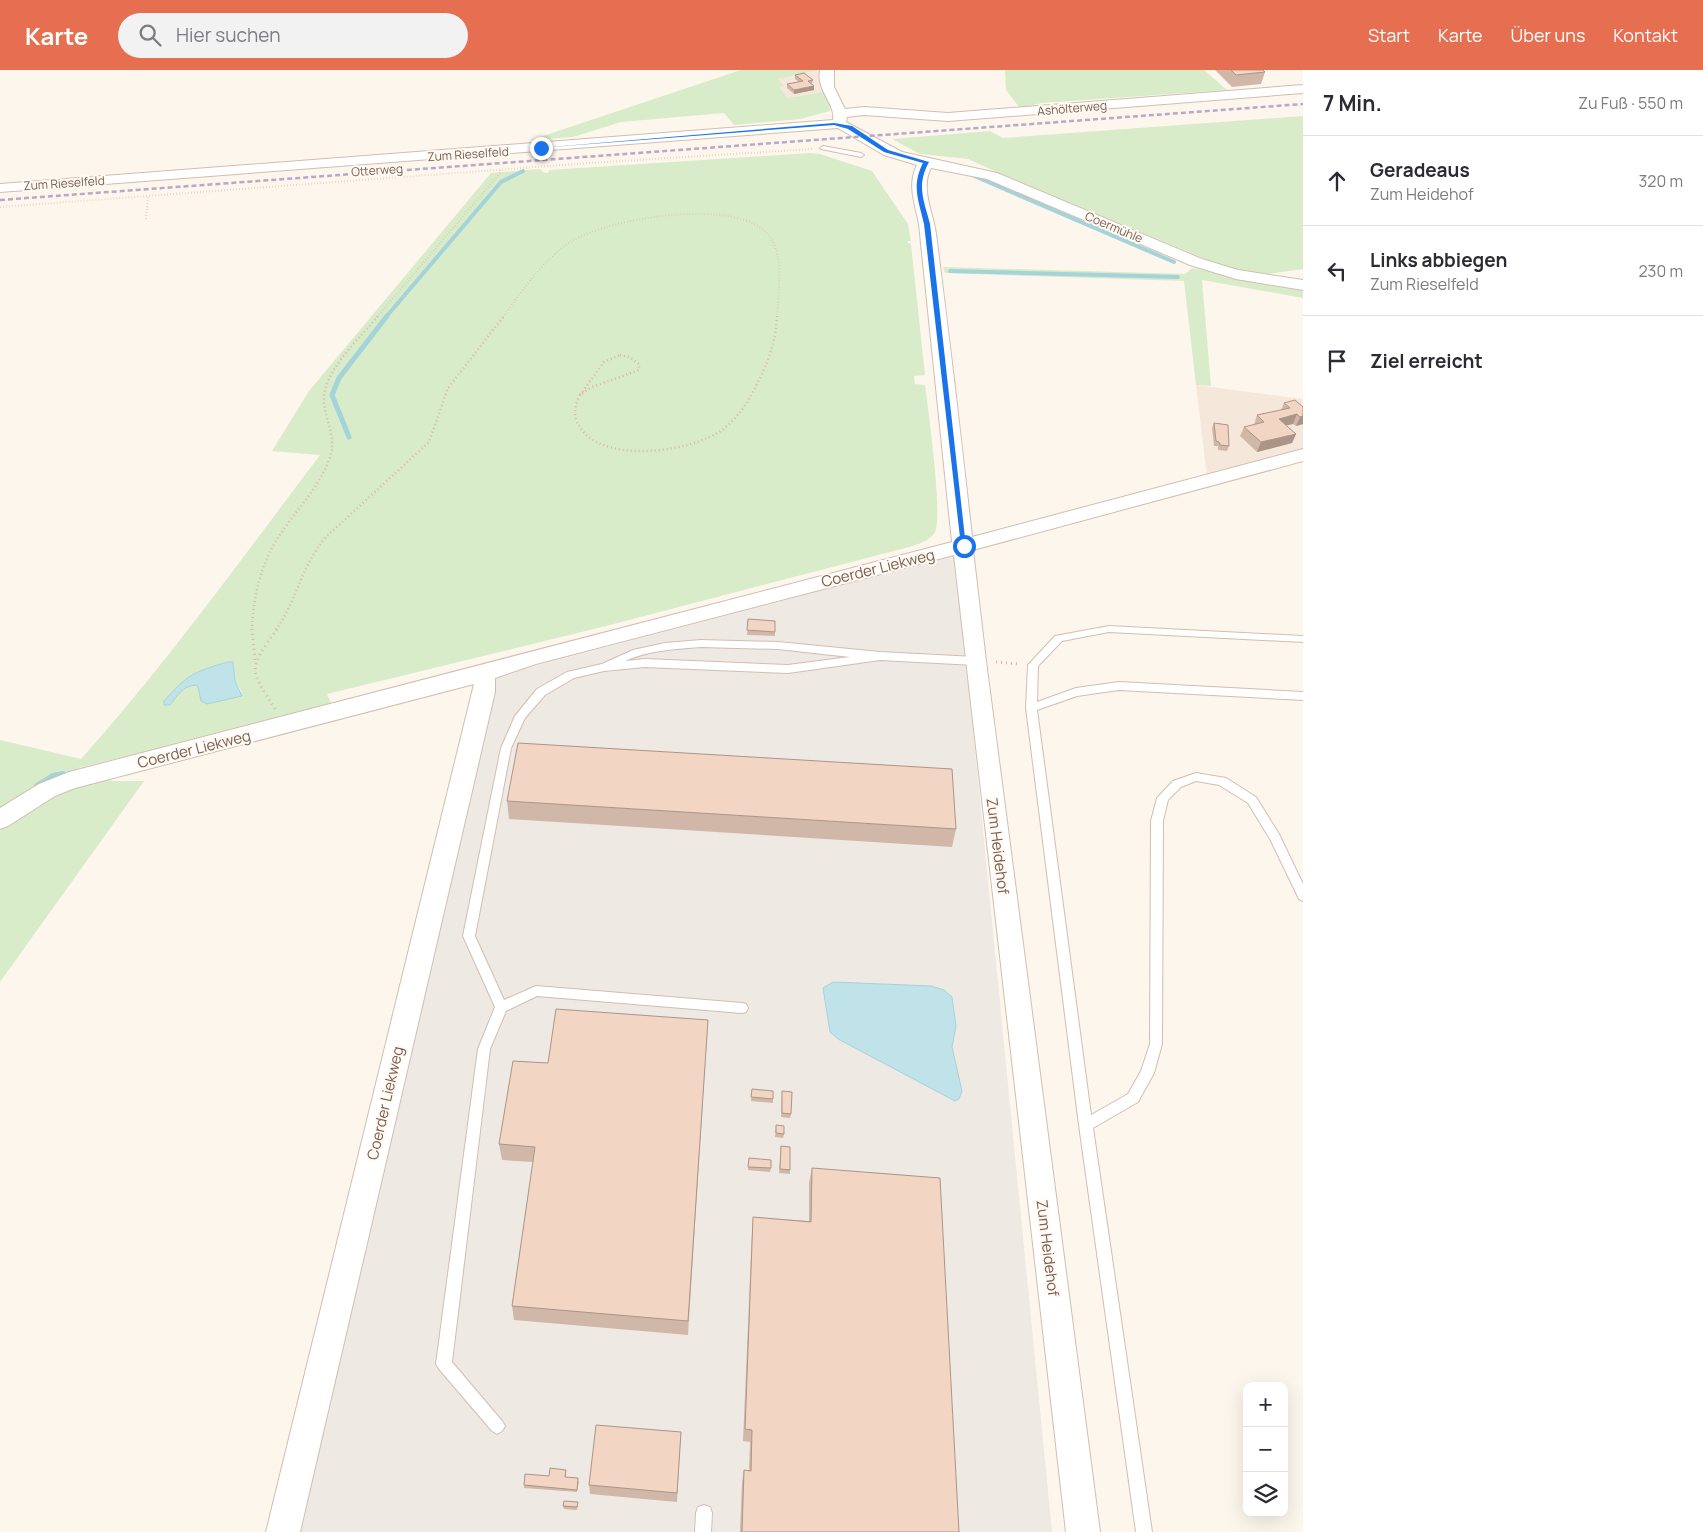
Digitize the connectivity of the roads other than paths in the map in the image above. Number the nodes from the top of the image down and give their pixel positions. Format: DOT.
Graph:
graph roads {
  1 [pos="827,70"];
  2 [pos="1303,89"];
  3 [pos="840,119"];
  4 [pos="823,148"];
  5 [pos="861,155"];
  6 [pos="926,162"];
  7 [pos="0,188"];
  8 [pos="1303,285"];
  9 [pos="1303,455"];
  10 [pos="964,546"];
  11 [pos="1303,639"];
  12 [pos="880,656"];
  13 [pos="975,661"];
  14 [pos="604,667"];
  15 [pos="483,674"];
  16 [pos="1303,696"];
  17 [pos="1031,708"];
  18 [pos="0,820"];
  19 [pos="1303,896"];
  20 [pos="501,1007"];
  21 [pos="742,1008"];
  22 [pos="1086,1125"];
  23 [pos="498,1426"];
  24 [pos="704,1513"];
  25 [pos="283,1532"];
  26 [pos="703,1532"];
  27 [pos="1083,1532"];
  28 [pos="1144,1532"];
  1 -- 3 [label="street"];
  2 -- 3 [label="street, Ashölterweg"];
  3 -- 6 [label="street, Zum Rieselfeld"];
  3 -- 7 [label="street, Zum Rieselfeld"];
  4 -- 5 [label="lane"];
  6 -- 8 [label="street, Coermühle"];
  6 -- 10 [label="street, Zum Heidehof"];
  9 -- 10 [label="street, Coerder Liekweg"];
  10 -- 13 [label="street, Zum Heidehof"];
  10 -- 15 [label="street, Coerder Liekweg"];
  11 -- 17 [label="lane"];
  12 -- 13 [label="lane"];
  12 -- 14 [label="lane"];
  12 -- 14 [label="lane"];
  13 -- 27 [label="street, Zum Heidehof"];
  14 -- 20 [label="lane"];
  15 -- 18 [label="street, Coerder Liekweg"];
  15 -- 25 [label="street, Coerder Liekweg"];
  16 -- 17 [label="lane"];
  17 -- 22 [label="lane"];
  19 -- 22 [label="lane"];
  20 -- 21 [label="lane"];
  20 -- 23 [label="lane"];
  22 -- 28 [label="lane"];
  24 -- 26 [label="lane"];
}
